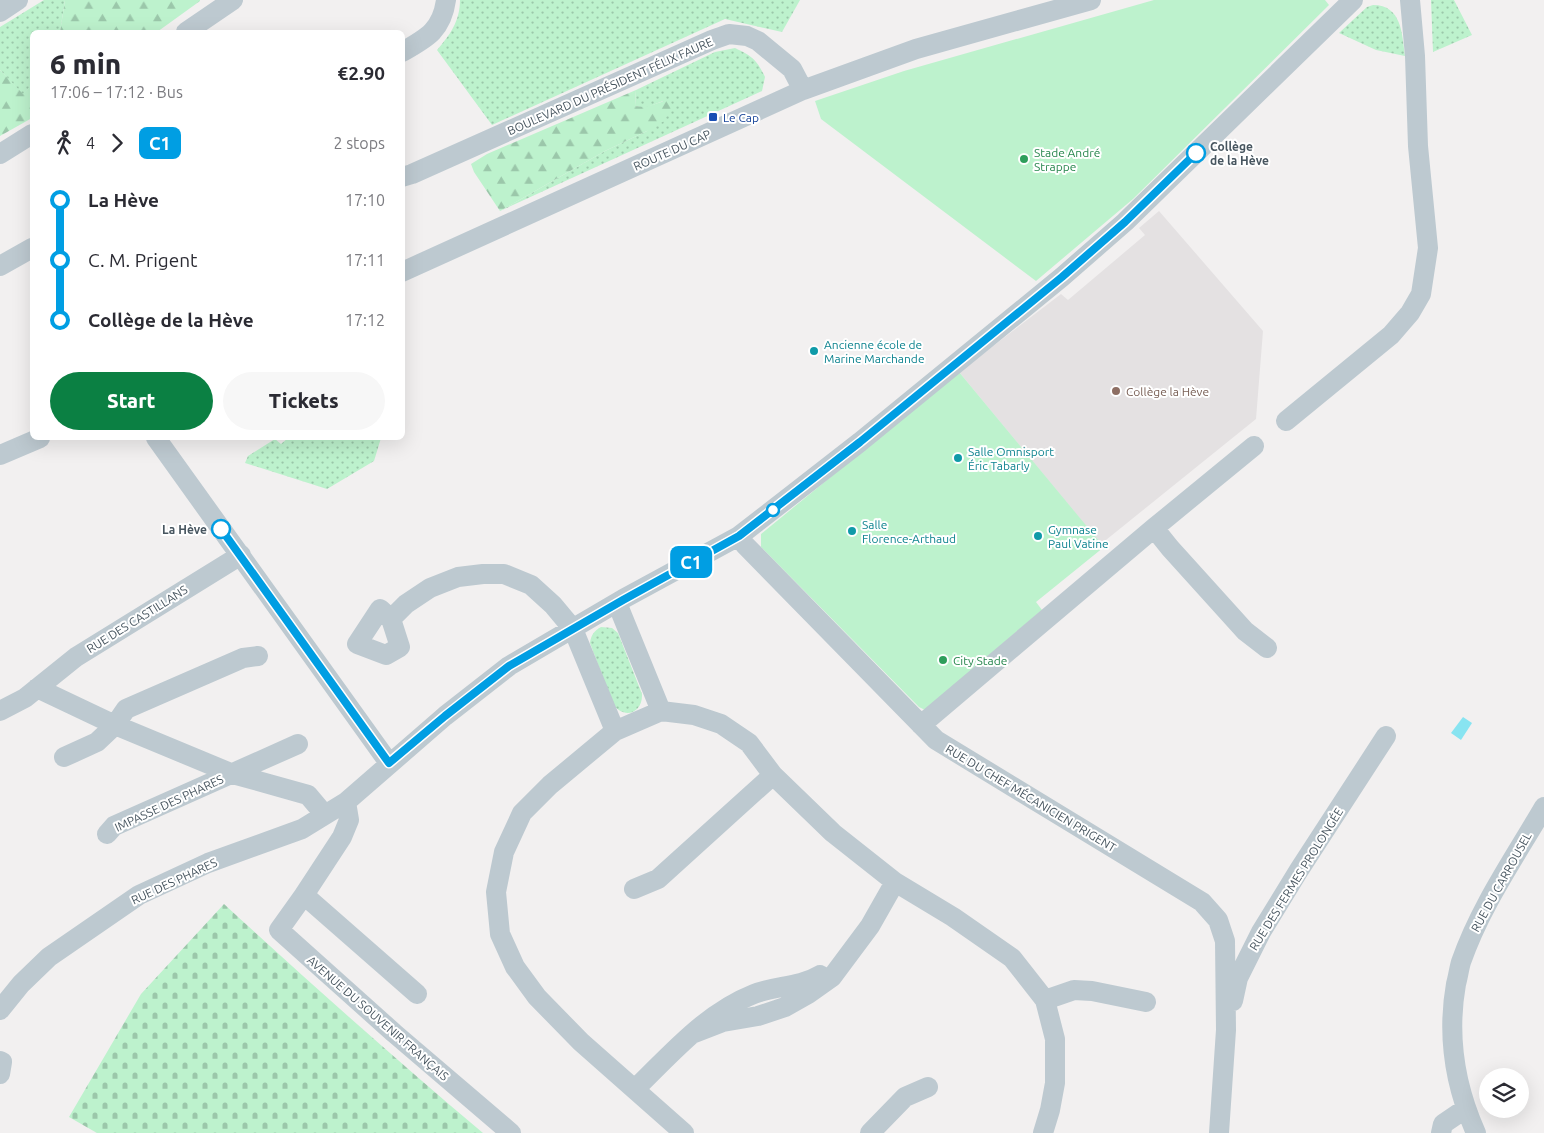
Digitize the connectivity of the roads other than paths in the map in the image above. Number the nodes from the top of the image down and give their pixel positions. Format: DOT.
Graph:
graph roads {
  1 [pos="18,0"];
  2 [pos="233,0"];
  3 [pos="446,0"];
  4 [pos="1091,0"];
  5 [pos="1353,0"];
  6 [pos="1408,2"];
  7 [pos="0,12"];
  8 [pos="189,30"];
  9 [pos="405,50"];
  10 [pos="803,90"];
  11 [pos="30,135"];
  12 [pos="0,154"];
  13 [pos="405,176"];
  14 [pos="30,249"];
  15 [pos="0,266"];
  16 [pos="405,271"];
  17 [pos="1286,421"];
  18 [pos="35,440"];
  19 [pos="157,440"];
  20 [pos="1254,446"];
  21 [pos="0,455"];
  22 [pos="1154,528"];
  23 [pos="739,536"];
  24 [pos="240,555"];
  25 [pos="617,603"];
  26 [pos="391,619"];
  27 [pos="573,628"];
  28 [pos="1267,648"];
  29 [pos="258,656"];
  30 [pos="37,688"];
  31 [pos="0,711"];
  32 [pos="661,711"];
  33 [pos="116,725"];
  34 [pos="921,725"];
  35 [pos="615,731"];
  36 [pos="1386,736"];
  37 [pos="298,744"];
  38 [pos="64,757"];
  39 [pos="389,763"];
  40 [pos="233,774"];
  41 [pos="773,776"];
  42 [pos="346,802"];
  43 [pos="1544,808"];
  44 [pos="324,814"];
  45 [pos="107,834"];
  46 [pos="896,882"];
  47 [pos="634,889"];
  48 [pos="304,895"];
  49 [pos="417,994"];
  50 [pos="1045,1000"];
  51 [pos="1146,1002"];
  52 [pos="0,1010"];
  53 [pos="1226,1030"];
  54 [pos="0,1061"];
  55 [pos="0,1074"];
  56 [pos="928,1087"];
  57 [pos="635,1089"];
  58 [pos="1465,1108"];
  59 [pos="511,1133"];
  60 [pos="684,1133"];
  61 [pos="870,1133"];
  62 [pos="1043,1133"];
  63 [pos="1219,1133"];
  64 [pos="1440,1133"];
  65 [pos="1476,1133"];
  1 -- 7 [label="street"];
  2 -- 8 [label="street"];
  3 -- 9 [label="street"];
  4 -- 10 [label="street, ROUTE DU CAP"];
  5 -- 23 [label="street, RUE DES PHARES"];
  6 -- 17 [label="street"];
  10 -- 13 [label="street, BOULEVARD DU PRÉSIDENT FÉLIX FAURE"];
  10 -- 16 [label="street, ROUTE DU CAP"];
  11 -- 12 [label="street"];
  14 -- 15 [label="street"];
  18 -- 21 [label="street"];
  19 -- 24 [label="street"];
  20 -- 22 [label="street"];
  22 -- 28 [label="street"];
  22 -- 34 [label="street"];
  23 -- 25 [label="street, RUE DES PHARES"];
  23 -- 34 [label="street, RUE DU CHEF MÉCANICIEN PRIGENT"];
  24 -- 30 [label="street, RUE DES CASTILLANS"];
  24 -- 39 [label="street"];
  25 -- 27 [label="street, RUE DES PHARES"];
  25 -- 32 [label="street"];
  26 -- 27 [label="street"];
  27 -- 35 [label="street"];
  27 -- 39 [label="street, RUE DES PHARES"];
  29 -- 33 [label="street"];
  30 -- 31 [label="street, RUE DES CASTILLANS"];
  30 -- 33 [label="street"];
  32 -- 35 [label="street"];
  32 -- 41 [label="street"];
  33 -- 38 [label="street"];
  33 -- 40 [label="street"];
  34 -- 53 [label="street, RUE DU CHEF MÉCANICIEN PRIGENT"];
  35 -- 57 [label="street"];
  36 -- 53 [label="street, RUE DES FERMES PROLONGÉE"];
  37 -- 40 [label="street"];
  39 -- 42 [label="street, RUE DES PHARES"];
  40 -- 44 [label="street"];
  40 -- 45 [label="street, IMPASSE DES PHARES"];
  41 -- 46 [label="street"];
  41 -- 47 [label="street"];
  42 -- 44 [label="street, RUE DES PHARES"];
  42 -- 48 [label="street"];
  43 -- 58 [label="street, RUE DU CARROUSEL"];
  44 -- 52 [label="street, RUE DES PHARES"];
  46 -- 50 [label="street"];
  46 -- 57 [label="street"];
  48 -- 49 [label="street"];
  48 -- 59 [label="street, AVENUE DU SOUVENIR FRANÇAIS"];
  50 -- 51 [label="street"];
  50 -- 62 [label="street"];
  53 -- 63 [label="street"];
  54 -- 55 [label="street"];
  56 -- 61 [label="street"];
  57 -- 60 [label="street"];
  58 -- 64 [label="street"];
  58 -- 65 [label="street, RUE DU CARROUSEL"];
}
